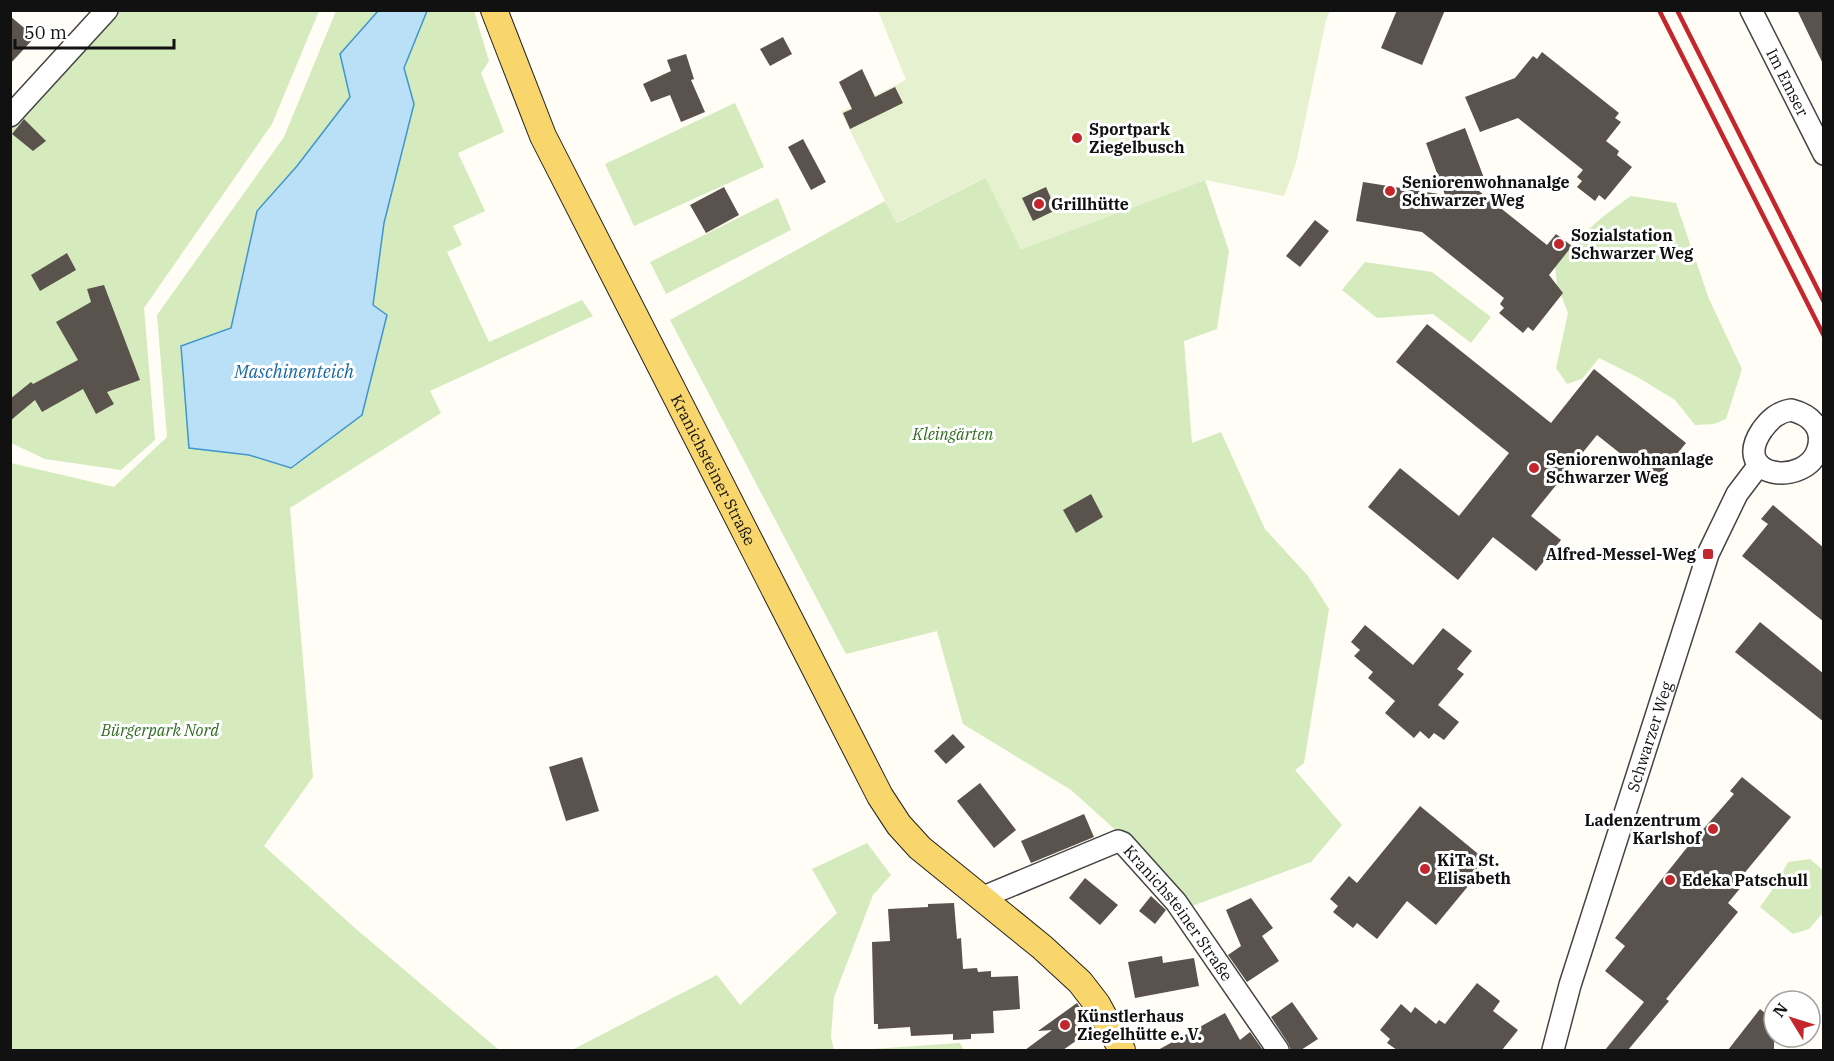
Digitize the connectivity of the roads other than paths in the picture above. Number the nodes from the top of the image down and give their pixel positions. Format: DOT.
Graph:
graph roads {
  1 [pos="107,10"];
  2 [pos="494,10"];
  3 [pos="1751,10"];
  4 [pos="10,116"];
  5 [pos="1824,154"];
  6 [pos="1822,430"];
  7 [pos="1759,465"];
  8 [pos="1818,468"];
  9 [pos="981,898"];
  10 [pos="1122,1050"];
  11 [pos="1278,1050"];
  12 [pos="1553,1050"];
  1 -- 4 [label="street"];
  2 -- 9 [label="main road, Kranichsteiner Straße"];
  3 -- 5 [label="street, Im Emser"];
  6 -- 7 [label="street"];
  6 -- 8 [label="street"];
  7 -- 8 [label="street"];
  7 -- 12 [label="street, Schwarzer Weg"];
  9 -- 10 [label="main road, Kranichsteiner Straße"];
  9 -- 11 [label="street, Kranichsteiner Straße"];
}
